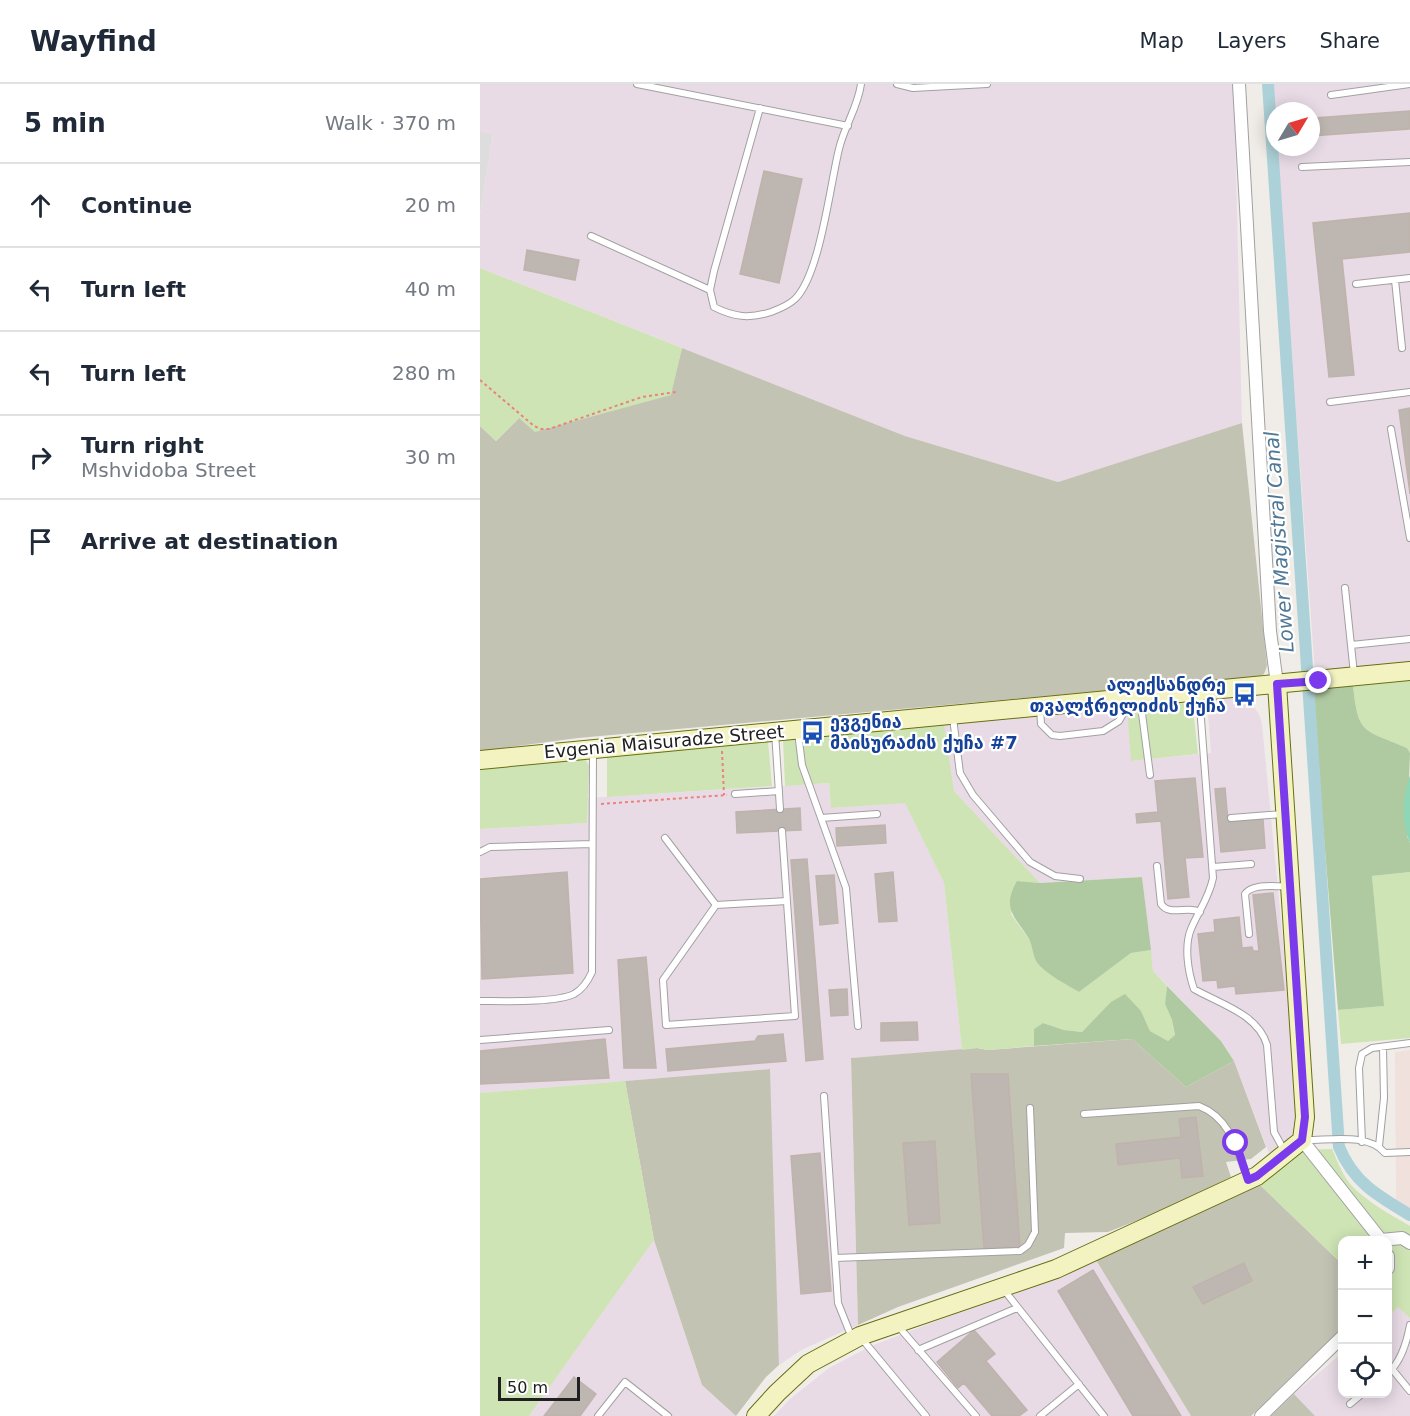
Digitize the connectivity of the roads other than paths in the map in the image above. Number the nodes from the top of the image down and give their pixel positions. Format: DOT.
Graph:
graph roads {
  1 [pos="637,84"];
  2 [pos="861,84"];
  3 [pos="897,84"];
  4 [pos="987,84"];
  5 [pos="1239,84"];
  6 [pos="1410,84"];
  7 [pos="1331,94"];
  8 [pos="760,108"];
  9 [pos="848,126"];
  10 [pos="1410,162"];
  11 [pos="1302,167"];
  12 [pos="591,236"];
  13 [pos="1410,278"];
  14 [pos="1395,280"];
  15 [pos="1356,284"];
  16 [pos="710,290"];
  17 [pos="1402,348"];
  18 [pos="1410,392"];
  19 [pos="1330,402"];
  20 [pos="1391,429"];
  21 [pos="1410,537"];
  22 [pos="1346,588"];
  23 [pos="1410,639"];
  24 [pos="1351,645"];
  25 [pos="1410,671"];
  26 [pos="1354,677"];
  27 [pos="1284,684"];
  28 [pos="1199,692"];
  29 [pos="1136,698"];
  30 [pos="1040,706"];
  31 [pos="953,714"];
  32 [pos="797,730"];
  33 [pos="775,732"];
  34 [pos="593,748"];
  35 [pos="480,760"];
  36 [pos="1149,775"];
  37 [pos="779,791"];
  38 [pos="735,794"];
  39 [pos="780,809"];
  40 [pos="1286,813"];
  41 [pos="877,814"];
  42 [pos="821,818"];
  43 [pos="1231,818"];
  44 [pos="782,831"];
  45 [pos="665,838"];
  46 [pos="591,844"];
  47 [pos="480,852"];
  48 [pos="1251,864"];
  49 [pos="1156,866"];
  50 [pos="1213,867"];
  51 [pos="1080,879"];
  52 [pos="1290,886"];
  53 [pos="787,901"];
  54 [pos="716,905"];
  55 [pos="1200,912"];
  56 [pos="1249,934"];
  57 [pos="480,1001"];
  58 [pos="858,1026"];
  59 [pos="609,1030"];
  60 [pos="480,1040"];
  61 [pos="1410,1043"];
  62 [pos="1383,1047"];
  63 [pos="824,1096"];
  64 [pos="1030,1108"];
  65 [pos="1084,1113"];
  66 [pos="1302,1140"];
  67 [pos="1362,1142"];
  68 [pos="1379,1146"];
  69 [pos="1410,1152"];
  70 [pos="1286,1153"];
  71 [pos="1248,1180"];
  72 [pos="1378,1236"];
  73 [pos="1392,1239"];
  74 [pos="1410,1243"];
  75 [pos="835,1258"];
  76 [pos="1002,1288"];
  77 [pos="1017,1308"];
  78 [pos="896,1324"];
  79 [pos="1410,1325"];
  80 [pos="856,1338"];
  81 [pos="1338,1341"];
  82 [pos="918,1350"];
  83 [pos="1392,1368"];
  84 [pos="1392,1373"];
  85 [pos="1079,1384"];
  86 [pos="1410,1391"];
  87 [pos="1357,1398"];
  88 [pos="1350,1404"];
  89 [pos="598,1416"];
  90 [pos="668,1416"];
  91 [pos="756,1416"];
  92 [pos="926,1416"];
  93 [pos="976,1416"];
  94 [pos="1040,1416"];
  95 [pos="1104,1416"];
  96 [pos="1261,1416"];
  1 -- 8 [label="lane"];
  2 -- 9 [label="lane"];
  3 -- 4 [label="lane"];
  5 -- 27 [label="street"];
  6 -- 7 [label="lane"];
  8 -- 9 [label="lane"];
  8 -- 16 [label="lane"];
  9 -- 16 [label="lane"];
  10 -- 11 [label="lane"];
  12 -- 16 [label="lane"];
  13 -- 14 [label="lane"];
  14 -- 15 [label="lane"];
  14 -- 17 [label="lane"];
  18 -- 19 [label="lane"];
  20 -- 21 [label="lane"];
  22 -- 24 [label="lane"];
  23 -- 24 [label="lane"];
  24 -- 26 [label="lane"];
  25 -- 26 [label="street, Evgenia Maisuradze Street"];
  26 -- 27 [label="street, Evgenia Maisuradze Street"];
  27 -- 28 [label="street, Evgenia Maisuradze Street"];
  27 -- 40 [label="street"];
  28 -- 29 [label="street, Evgenia Maisuradze Street"];
  28 -- 50 [label="lane"];
  29 -- 30 [label="street, Evgenia Maisuradze Street"];
  29 -- 30 [label="lane"];
  29 -- 36 [label="lane"];
  30 -- 31 [label="street, Evgenia Maisuradze Street"];
  31 -- 32 [label="street, Evgenia Maisuradze Street"];
  31 -- 51 [label="lane"];
  32 -- 33 [label="street, Evgenia Maisuradze Street"];
  32 -- 42 [label="lane"];
  33 -- 34 [label="street, Evgenia Maisuradze Street"];
  33 -- 37 [label="lane"];
  34 -- 35 [label="street, Evgenia Maisuradze Street"];
  34 -- 46 [label="lane"];
  37 -- 38 [label="lane"];
  37 -- 39 [label="lane"];
  40 -- 43 [label="lane"];
  40 -- 52 [label="street"];
  41 -- 42 [label="lane"];
  42 -- 58 [label="lane"];
  44 -- 53 [label="lane"];
  45 -- 54 [label="lane"];
  46 -- 47 [label="lane"];
  46 -- 57 [label="lane"];
  48 -- 50 [label="lane"];
  49 -- 55 [label="lane"];
  50 -- 55 [label="lane"];
  52 -- 56 [label="lane"];
  52 -- 66 [label="street"];
  53 -- 54 [label="lane"];
  53 -- 54 [label="lane"];
  55 -- 70 [label="lane"];
  59 -- 60 [label="lane"];
  61 -- 62 [label="lane"];
  62 -- 67 [label="lane"];
  62 -- 68 [label="lane"];
  63 -- 75 [label="lane"];
  64 -- 75 [label="lane"];
  65 -- 71 [label="lane"];
  66 -- 67 [label="lane"];
  66 -- 70 [label="street"];
  66 -- 72 [label="street"];
  67 -- 68 [label="lane"];
  68 -- 69 [label="lane"];
  70 -- 71 [label="street"];
  71 -- 76 [label="street"];
  73 -- 74 [label="street"];
  75 -- 80 [label="lane"];
  76 -- 77 [label="lane"];
  76 -- 78 [label="street"];
  77 -- 82 [label="lane"];
  77 -- 85 [label="lane"];
  78 -- 80 [label="street"];
  78 -- 82 [label="lane"];
  79 -- 83 [label="lane"];
  80 -- 91 [label="street"];
  80 -- 92 [label="lane"];
  81 -- 96 [label="street"];
  82 -- 93 [label="lane"];
  84 -- 86 [label="lane"];
  85 -- 94 [label="lane"];
  85 -- 95 [label="lane"];
  87 -- 88 [label="lane"];
  89 -- 90 [label="lane"];
}
